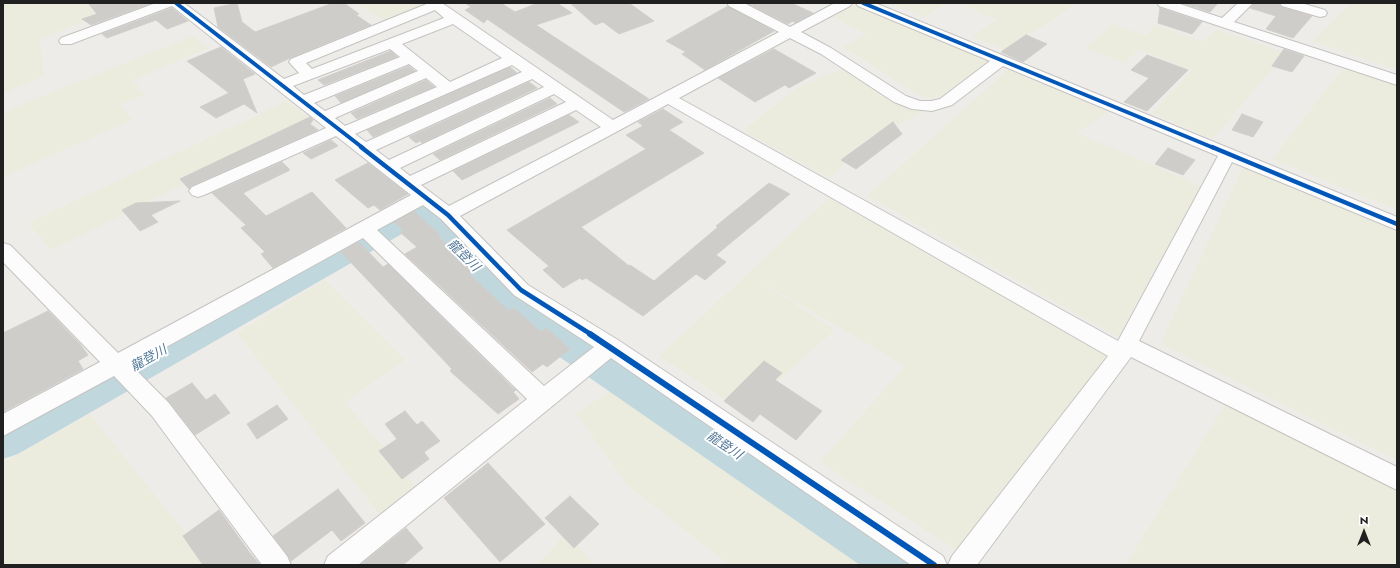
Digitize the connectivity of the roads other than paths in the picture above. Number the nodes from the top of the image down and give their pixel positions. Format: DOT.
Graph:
graph roads {
  1 [pos="169,3"];
  2 [pos="176,3"];
  3 [pos="734,3"];
  4 [pos="845,3"];
  5 [pos="863,3"];
  6 [pos="1164,3"];
  7 [pos="1246,3"];
  8 [pos="1287,3"];
  9 [pos="1320,13"];
  10 [pos="454,19"];
  11 [pos="1224,23"];
  12 [pos="790,32"];
  13 [pos="66,41"];
  14 [pos="392,43"];
  15 [pos="341,44"];
  16 [pos="358,56"];
  17 [pos="410,58"];
  18 [pos="513,59"];
  19 [pos="1000,61"];
  20 [pos="428,72"];
  21 [pos="532,73"];
  22 [pos="310,75"];
  23 [pos="1397,80"];
  24 [pos="283,85"];
  25 [pos="448,88"];
  26 [pos="554,88"];
  27 [pos="668,98"];
  28 [pos="304,101"];
  29 [pos="467,103"];
  30 [pos="577,103"];
  31 [pos="324,117"];
  32 [pos="487,120"];
  33 [pos="612,127"];
  34 [pos="340,131"];
  35 [pos="509,136"];
  36 [pos="365,149"];
  37 [pos="1227,155"];
  38 [pos="388,167"];
  39 [pos="417,190"];
  40 [pos="198,191"];
  41 [pos="448,215"];
  42 [pos="1397,224"];
  43 [pos="364,228"];
  44 [pos="3,250"];
  45 [pos="610,346"];
  46 [pos="1124,350"];
  47 [pos="115,364"];
  48 [pos="543,400"];
  49 [pos="3,426"];
  50 [pos="1397,479"];
  51 [pos="278,565"];
  52 [pos="337,565"];
  53 [pos="934,565"];
  54 [pos="961,565"];
  1 -- 13 [label="street"];
  2 -- 24 [label="street"];
  3 -- 12 [label="street"];
  4 -- 12 [label="street"];
  5 -- 19 [label="street"];
  6 -- 11 [label="street"];
  7 -- 11 [label="street"];
  8 -- 9 [label="street"];
  10 -- 14 [label="street"];
  10 -- 15 [label="street"];
  10 -- 18 [label="street"];
  11 -- 23 [label="street"];
  12 -- 19 [label="street"];
  12 -- 27 [label="street"];
  14 -- 16 [label="street"];
  14 -- 17 [label="street"];
  15 -- 16 [label="street"];
  15 -- 22 [label="street"];
  16 -- 22 [label="street"];
  17 -- 20 [label="street"];
  17 -- 28 [label="street"];
  18 -- 21 [label="street"];
  18 -- 25 [label="street"];
  19 -- 37 [label="street"];
  20 -- 25 [label="street"];
  20 -- 31 [label="street"];
  21 -- 26 [label="street"];
  21 -- 29 [label="street"];
  22 -- 24 [label="street"];
  24 -- 28 [label="street"];
  25 -- 34 [label="street"];
  26 -- 30 [label="street"];
  26 -- 32 [label="street"];
  27 -- 33 [label="street"];
  27 -- 46 [label="street"];
  28 -- 31 [label="street"];
  29 -- 32 [label="street"];
  29 -- 36 [label="street"];
  30 -- 33 [label="street"];
  30 -- 35 [label="street"];
  31 -- 34 [label="street"];
  32 -- 35 [label="street"];
  32 -- 38 [label="street"];
  33 -- 41 [label="street"];
  34 -- 36 [label="street"];
  34 -- 40 [label="street"];
  35 -- 39 [label="street"];
  36 -- 38 [label="street"];
  37 -- 42 [label="street"];
  37 -- 46 [label="street"];
  38 -- 39 [label="street"];
  39 -- 41 [label="street"];
  39 -- 43 [label="street"];
  41 -- 45 [label="street"];
  43 -- 47 [label="street"];
  43 -- 48 [label="street"];
  44 -- 47 [label="street"];
  45 -- 48 [label="street"];
  45 -- 53 [label="street"];
  46 -- 50 [label="street"];
  46 -- 54 [label="street"];
  47 -- 49 [label="street"];
  47 -- 51 [label="street"];
  48 -- 52 [label="street"];
}
